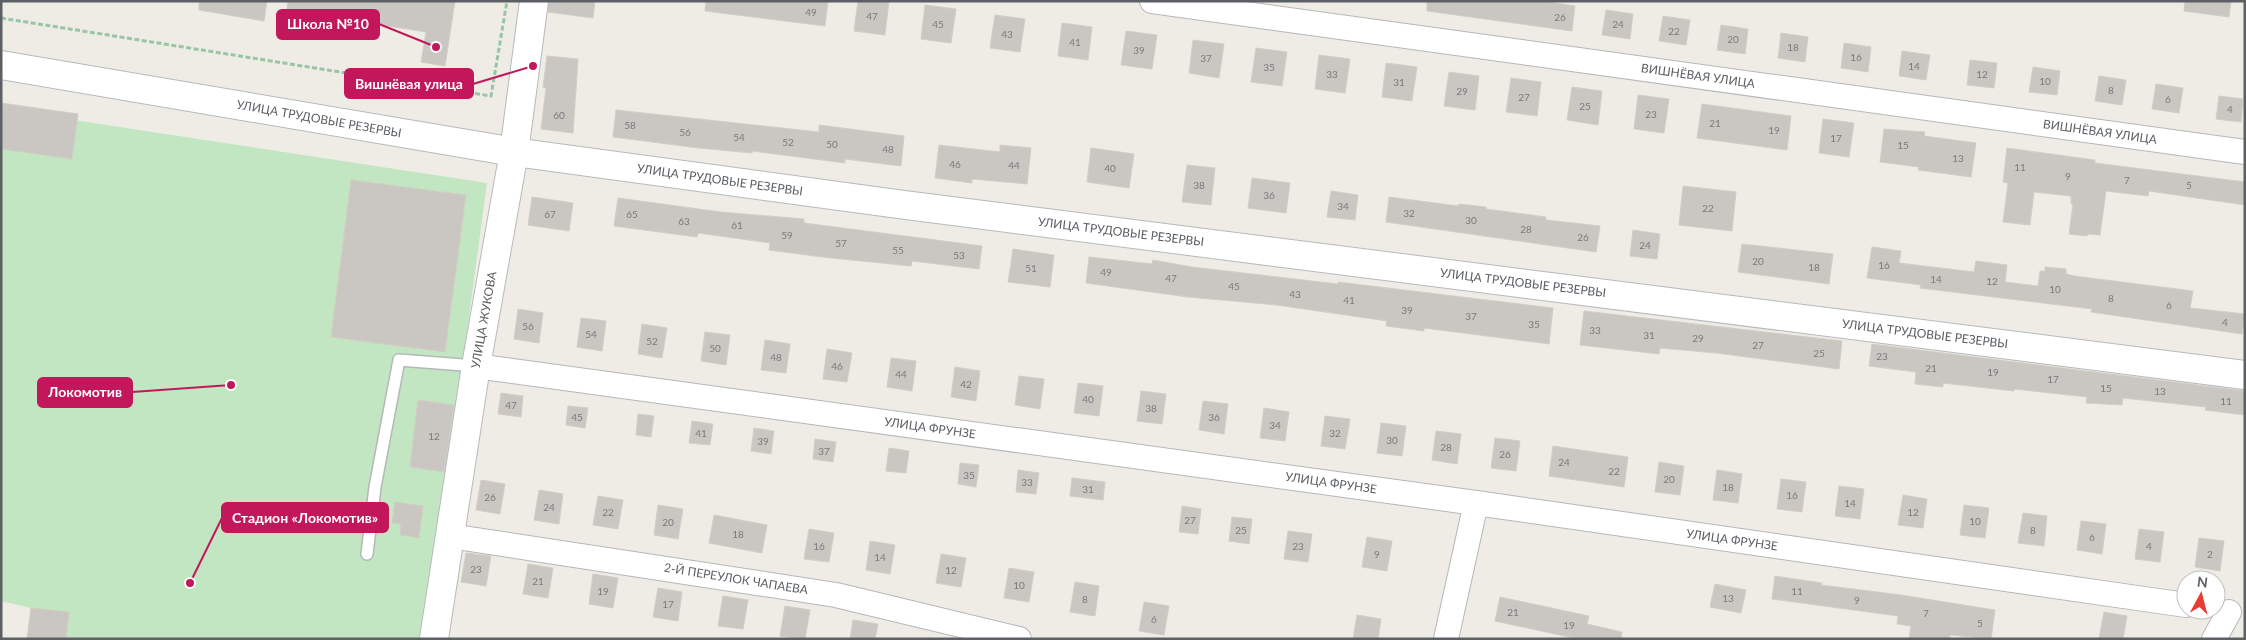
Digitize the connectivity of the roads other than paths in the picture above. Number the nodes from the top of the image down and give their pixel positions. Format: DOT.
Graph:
graph roads {
  1 [pos="534,1"];
  2 [pos="1152,1"];
  3 [pos="1,65"];
  4 [pos="514,152"];
  5 [pos="2245,152"];
  6 [pos="476,366"];
  7 [pos="2245,375"];
  8 [pos="1476,503"];
  9 [pos="450,536"];
  10 [pos="367,554"];
  11 [pos="2176,605"];
  12 [pos="2230,611"];
  13 [pos="434,639"];
  14 [pos="1019,639"];
  15 [pos="1446,639"];
  16 [pos="2214,639"];
  1 -- 4 [label="main road, УЛИЦА ЖУКОВА"];
  2 -- 5 [label="street, ВИШНЁВАЯ УЛИЦА"];
  3 -- 4 [label="main road, УЛИЦА ТРУДОВЫЕ РЕЗЕРВЫ"];
  4 -- 6 [label="main road, УЛИЦА ЖУКОВА"];
  4 -- 7 [label="main road, УЛИЦА ТРУДОВЫЕ РЕЗЕРВЫ"];
  6 -- 8 [label="street, УЛИЦА ФРУНЗЕ"];
  6 -- 9 [label="main road, УЛИЦА ЖУКОВА"];
  6 -- 10 [label="lane"];
  8 -- 11 [label="street, УЛИЦА ФРУНЗЕ"];
  8 -- 15 [label="street"];
  9 -- 13 [label="main road, УЛИЦА ЖУКОВА"];
  9 -- 14 [label="street, 2-Й ПЕРЕУЛОК ЧАПАЕВА"];
  12 -- 16 [label="street"];
}
